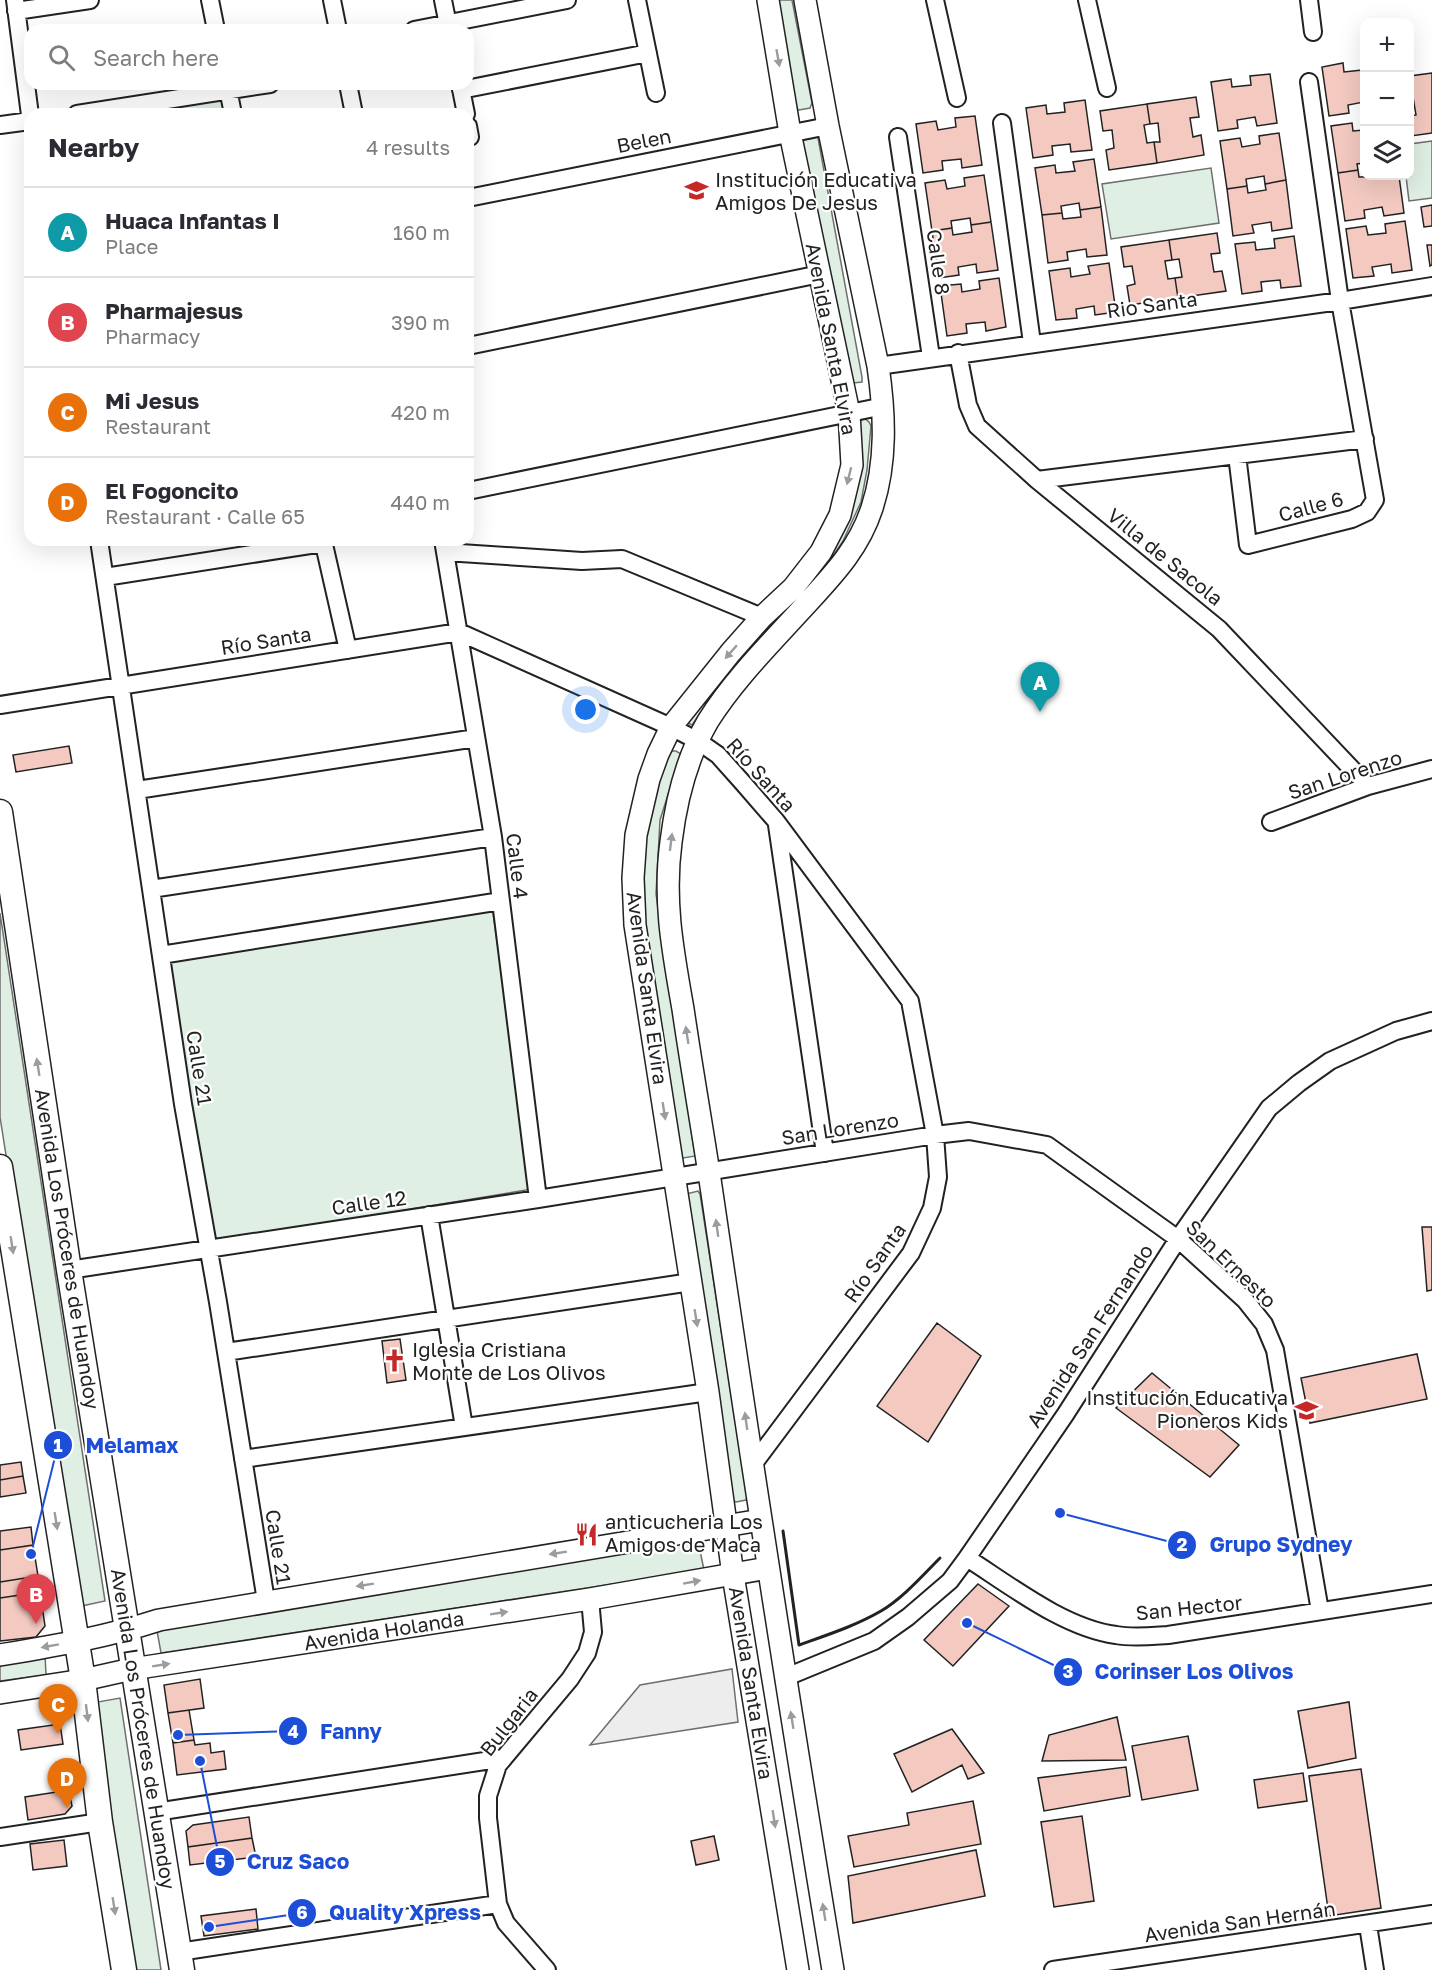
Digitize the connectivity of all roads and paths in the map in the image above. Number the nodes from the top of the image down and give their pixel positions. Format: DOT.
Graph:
graph roads {
  1 [pos="90,0"];
  2 [pos="210,0"];
  3 [pos="333,0"];
  4 [pos="443,0"];
  5 [pos="567,0"];
  6 [pos="637,0"];
  7 [pos="768,0"];
  8 [pos="805,0"];
  9 [pos="935,0"];
  10 [pos="1087,0"];
  11 [pos="1309,0"];
  12 [pos="16,5"];
  13 [pos="215,24"];
  14 [pos="337,24"];
  15 [pos="447,24"];
  16 [pos="461,24"];
  17 [pos="1313,32"];
  18 [pos="648,53"];
  19 [pos="24,68"];
  20 [pos="1309,82"];
  21 [pos="474,84"];
  22 [pos="1107,88"];
  23 [pos="27,90"];
  24 [pos="216,90"];
  25 [pos="228,90"];
  26 [pos="349,90"];
  27 [pos="461,90"];
  28 [pos="656,93"];
  29 [pos="957,98"];
  30 [pos="29,108"];
  31 [pos="112,108"];
  32 [pos="232,108"];
  33 [pos="353,108"];
  34 [pos="465,108"];
  35 [pos="24,122"];
  36 [pos="1002,123"];
  37 [pos="0,125"];
  38 [pos="828,126"];
  39 [pos="790,133"];
  40 [pos="898,137"];
  41 [pos="474,197"];
  42 [pos="820,274"];
  43 [pos="1432,285"];
  44 [pos="1340,300"];
  45 [pos="1032,343"];
  46 [pos="474,345"];
  47 [pos="958,354"];
  48 [pos="931,357"];
  49 [pos="878,366"];
  50 [pos="884,406"];
  51 [pos="849,413"];
  52 [pos="1365,439"];
  53 [pos="1237,455"];
  54 [pos="1037,480"];
  55 [pos="474,490"];
  56 [pos="100,546"];
  57 [pos="298,546"];
  58 [pos="324,546"];
  59 [pos="444,546"];
  60 [pos="105,577"];
  61 [pos="762,617"];
  62 [pos="459,632"];
  63 [pos="348,650"];
  64 [pos="122,686"];
  65 [pos="0,705"];
  66 [pos="671,727"];
  67 [pos="476,738"];
  68 [pos="698,741"];
  69 [pos="1432,769"];
  70 [pos="1368,786"];
  71 [pos="137,790"];
  72 [pos="0,812"];
  73 [pos="776,821"];
  74 [pos="1271,822"];
  75 [pos="493,837"];
  76 [pos="151,889"];
  77 [pos="501,901"];
  78 [pos="161,955"];
  79 [pos="1432,1021"];
  80 [pos="935,1135"];
  81 [pos="1013,1139"];
  82 [pos="825,1153"];
  83 [pos="708,1172"];
  84 [pos="674,1177"];
  85 [pos="1,1182"];
  86 [pos="537,1199"];
  87 [pos="429,1215"];
  88 [pos="1178,1239"];
  89 [pos="208,1248"];
  90 [pos="69,1270"];
  91 [pos="691,1282"];
  92 [pos="446,1319"];
  93 [pos="226,1352"];
  94 [pos="708,1392"];
  95 [pos="464,1427"];
  96 [pos="243,1459"];
  97 [pos="753,1466"];
  98 [pos="761,1520"];
  99 [pos="727,1526"];
  100 [pos="968,1558"];
  101 [pos="768,1568"];
  102 [pos="733,1575"];
  103 [pos="1432,1594"];
  104 [pos="590,1599"];
  105 [pos="266,1601"];
  106 [pos="1320,1611"];
  107 [pos="128,1630"];
  108 [pos="76,1642"];
  109 [pos="0,1655"];
  110 [pos="132,1669"];
  111 [pos="784,1678"];
  112 [pos="82,1680"];
  113 [pos="0,1693"];
  114 [pos="504,1758"];
  115 [pos="156,1812"];
  116 [pos="100,1821"];
  117 [pos="0,1837"];
  118 [pos="498,1905"];
  119 [pos="1432,1914"];
  120 [pos="1368,1925"];
  121 [pos="180,1961"];
  122 [pos="1146,1963"];
  123 [pos="124,1970"];
  124 [pos="547,1970"];
  125 [pos="798,1970"];
  126 [pos="833,1970"];
  127 [pos="1053,1970"];
  128 [pos="1375,1970"];
  1 -- 12 [label="street"];
  2 -- 13 [label="street"];
  3 -- 14 [label="street"];
  4 -- 15 [label="street"];
  5 -- 16 [label="street"];
  6 -- 18 [label="street"];
  7 -- 39 [label="street, Avenida Santa Elvira, one-way"];
  8 -- 38 [label="street, Avenida Santa Elvira"];
  9 -- 29 [label="street"];
  10 -- 22 [label="street"];
  11 -- 17 [label="street"];
  12 -- 19 [label="street"];
  18 -- 21 [label="street"];
  18 -- 28 [label="street"];
  20 -- 44 [label="street, Calle 6"];
  23 -- 30 [label="street"];
  24 -- 31 [label="street"];
  25 -- 32 [label="street"];
  26 -- 33 [label="street"];
  27 -- 34 [label="street"];
  35 -- 37 [label="street"];
  36 -- 45 [label="street"];
  38 -- 39 [label="street, Belen"];
  38 -- 49 [label="street, Avenida Santa Elvira"];
  39 -- 41 [label="street, Belen"];
  39 -- 42 [label="street, Avenida Santa Elvira"];
  40 -- 48 [label="street, Calle 8"];
  42 -- 46 [label="street"];
  42 -- 51 [label="street, Avenida Santa Elvira"];
  43 -- 44 [label="street, Rio Santa"];
  44 -- 45 [label="street, Rio Santa"];
  44 -- 52 [label="street, Calle 6"];
  45 -- 47 [label="street, Rio Santa"];
  47 -- 48 [label="street, Rio Santa"];
  47 -- 54 [label="street, Villa de Sacola"];
  48 -- 49 [label="street, Rio Santa"];
  49 -- 50 [label="street, Avenida Santa Elvira"];
  50 -- 51 [label="street"];
  50 -- 68 [label="street, Avenida Santa Elvira"];
  51 -- 55 [label="street"];
  51 -- 61 [label="street, Avenida Santa Elvira, one-way"];
  52 -- 53 [label="street"];
  52 -- 53 [label="street, Calle 6"];
  53 -- 54 [label="street"];
  54 -- 70 [label="street, Villa de Sacola"];
  56 -- 60 [label="street, Calle 21"];
  57 -- 60 [label="street"];
  58 -- 63 [label="street"];
  59 -- 61 [label="street"];
  59 -- 62 [label="street, Calle 4"];
  60 -- 64 [label="street, Calle 21"];
  61 -- 66 [label="street, Avenida Santa Elvira, one-way"];
  62 -- 63 [label="street, Río Santa"];
  62 -- 66 [label="street, Río Santa"];
  62 -- 67 [label="street, Calle 4"];
  63 -- 64 [label="street, Río Santa"];
  64 -- 65 [label="street, Río Santa"];
  64 -- 71 [label="street, Calle 21"];
  66 -- 68 [label="street, Río Santa"];
  66 -- 84 [label="street, Avenida Santa Elvira, one-way"];
  67 -- 71 [label="street"];
  67 -- 75 [label="street, Calle 4"];
  68 -- 73 [label="street, Río Santa"];
  83 -- 68 [label="street, Avenida Santa Elvira, one-way"];
  69 -- 70 [label="street, San Lorenzo"];
  70 -- 74 [label="street, San Lorenzo"];
  71 -- 76 [label="street, Calle 21"];
  90 -- 72 [label="main road, Avenida Los Próceres de Huandoy, one-way"];
  73 -- 80 [label="street, Río Santa"];
  73 -- 82 [label="street"];
  75 -- 76 [label="street"];
  75 -- 77 [label="street, Calle 4"];
  76 -- 78 [label="street, Calle 21"];
  77 -- 78 [label="street"];
  77 -- 86 [label="street, Calle 4"];
  78 -- 89 [label="street, Calle 21"];
  79 -- 88 [label="street, Avenida San Fernando"];
  80 -- 81 [label="street, San Lorenzo"];
  80 -- 82 [label="street, San Lorenzo"];
  80 -- 97 [label="street, Río Santa"];
  81 -- 88 [label="street, San Ernesto"];
  82 -- 83 [label="street, San Lorenzo"];
  83 -- 84 [label="street, San Lorenzo"];
  97 -- 83 [label="street, Avenida Santa Elvira, one-way"];
  84 -- 86 [label="street, Calle 12"];
  84 -- 91 [label="street, Avenida Santa Elvira"];
  85 -- 108 [label="main road, one-way"];
  86 -- 87 [label="street, Calle 12"];
  87 -- 89 [label="street, Calle 12"];
  87 -- 92 [label="street"];
  88 -- 100 [label="street, Avenida San Fernando"];
  88 -- 106 [label="street, San Ernesto"];
  89 -- 90 [label="street, Calle 12"];
  89 -- 93 [label="street, Calle 21"];
  90 -- 107 [label="main road, Avenida Los Próceres de Huandoy"];
  91 -- 92 [label="street"];
  91 -- 94 [label="street, Avenida Santa Elvira, one-way"];
  92 -- 93 [label="street"];
  92 -- 95 [label="street"];
  93 -- 96 [label="street, Calle 21"];
  94 -- 95 [label="street"];
  94 -- 99 [label="street, Avenida Santa Elvira"];
  95 -- 96 [label="street"];
  96 -- 105 [label="street, Calle 21"];
  97 -- 98 [label="street, Avenida Santa Elvira"];
  98 -- 99 [label="street"];
  98 -- 101 [label="street, Avenida Santa Elvira"];
  99 -- 102 [label="street, Avenida Santa Elvira"];
  99 -- 105 [label="street, one-way"];
  100 -- 106 [label="street, San Hector"];
  100 -- 111 [label="street, Avenida San Fernando"];
  101 -- 102 [label="street, Avenida Holanda"];
  101 -- 111 [label="street, Avenida Santa Elvira"];
  104 -- 102 [label="street, Avenida Holanda, one-way"];
  102 -- 125 [label="street, Avenida Santa Elvira, one-way"];
  103 -- 106 [label="street, San Hector"];
  110 -- 104 [label="street, Avenida Holanda, one-way"];
  104 -- 114 [label="street, Bulgaria"];
  105 -- 107 [label="street"];
  107 -- 108 [label="street"];
  107 -- 110 [label="main road, Avenida Los Próceres de Huandoy"];
  108 -- 109 [label="street, one-way"];
  108 -- 112 [label="main road"];
  110 -- 112 [label="street, Avenida Holanda"];
  110 -- 115 [label="main road, Avenida Los Próceres de Huandoy"];
  126 -- 111 [label="street, Avenida Santa Elvira, one-way"];
  112 -- 113 [label="street, Avenida Holanda"];
  112 -- 116 [label="main road, one-way"];
  114 -- 115 [label="street"];
  114 -- 118 [label="street, Bulgaria"];
  115 -- 121 [label="main road, Avenida Los Próceres de Huandoy"];
  116 -- 117 [label="street"];
  116 -- 123 [label="main road, one-way"];
  118 -- 121 [label="street"];
  118 -- 124 [label="street, Bulgaria"];
  119 -- 120 [label="street, Avenida San Hernán"];
  120 -- 122 [label="street, Avenida San Hernán"];
  120 -- 128 [label="street"];
  122 -- 127 [label="street, Avenida San Hernán"];
}
